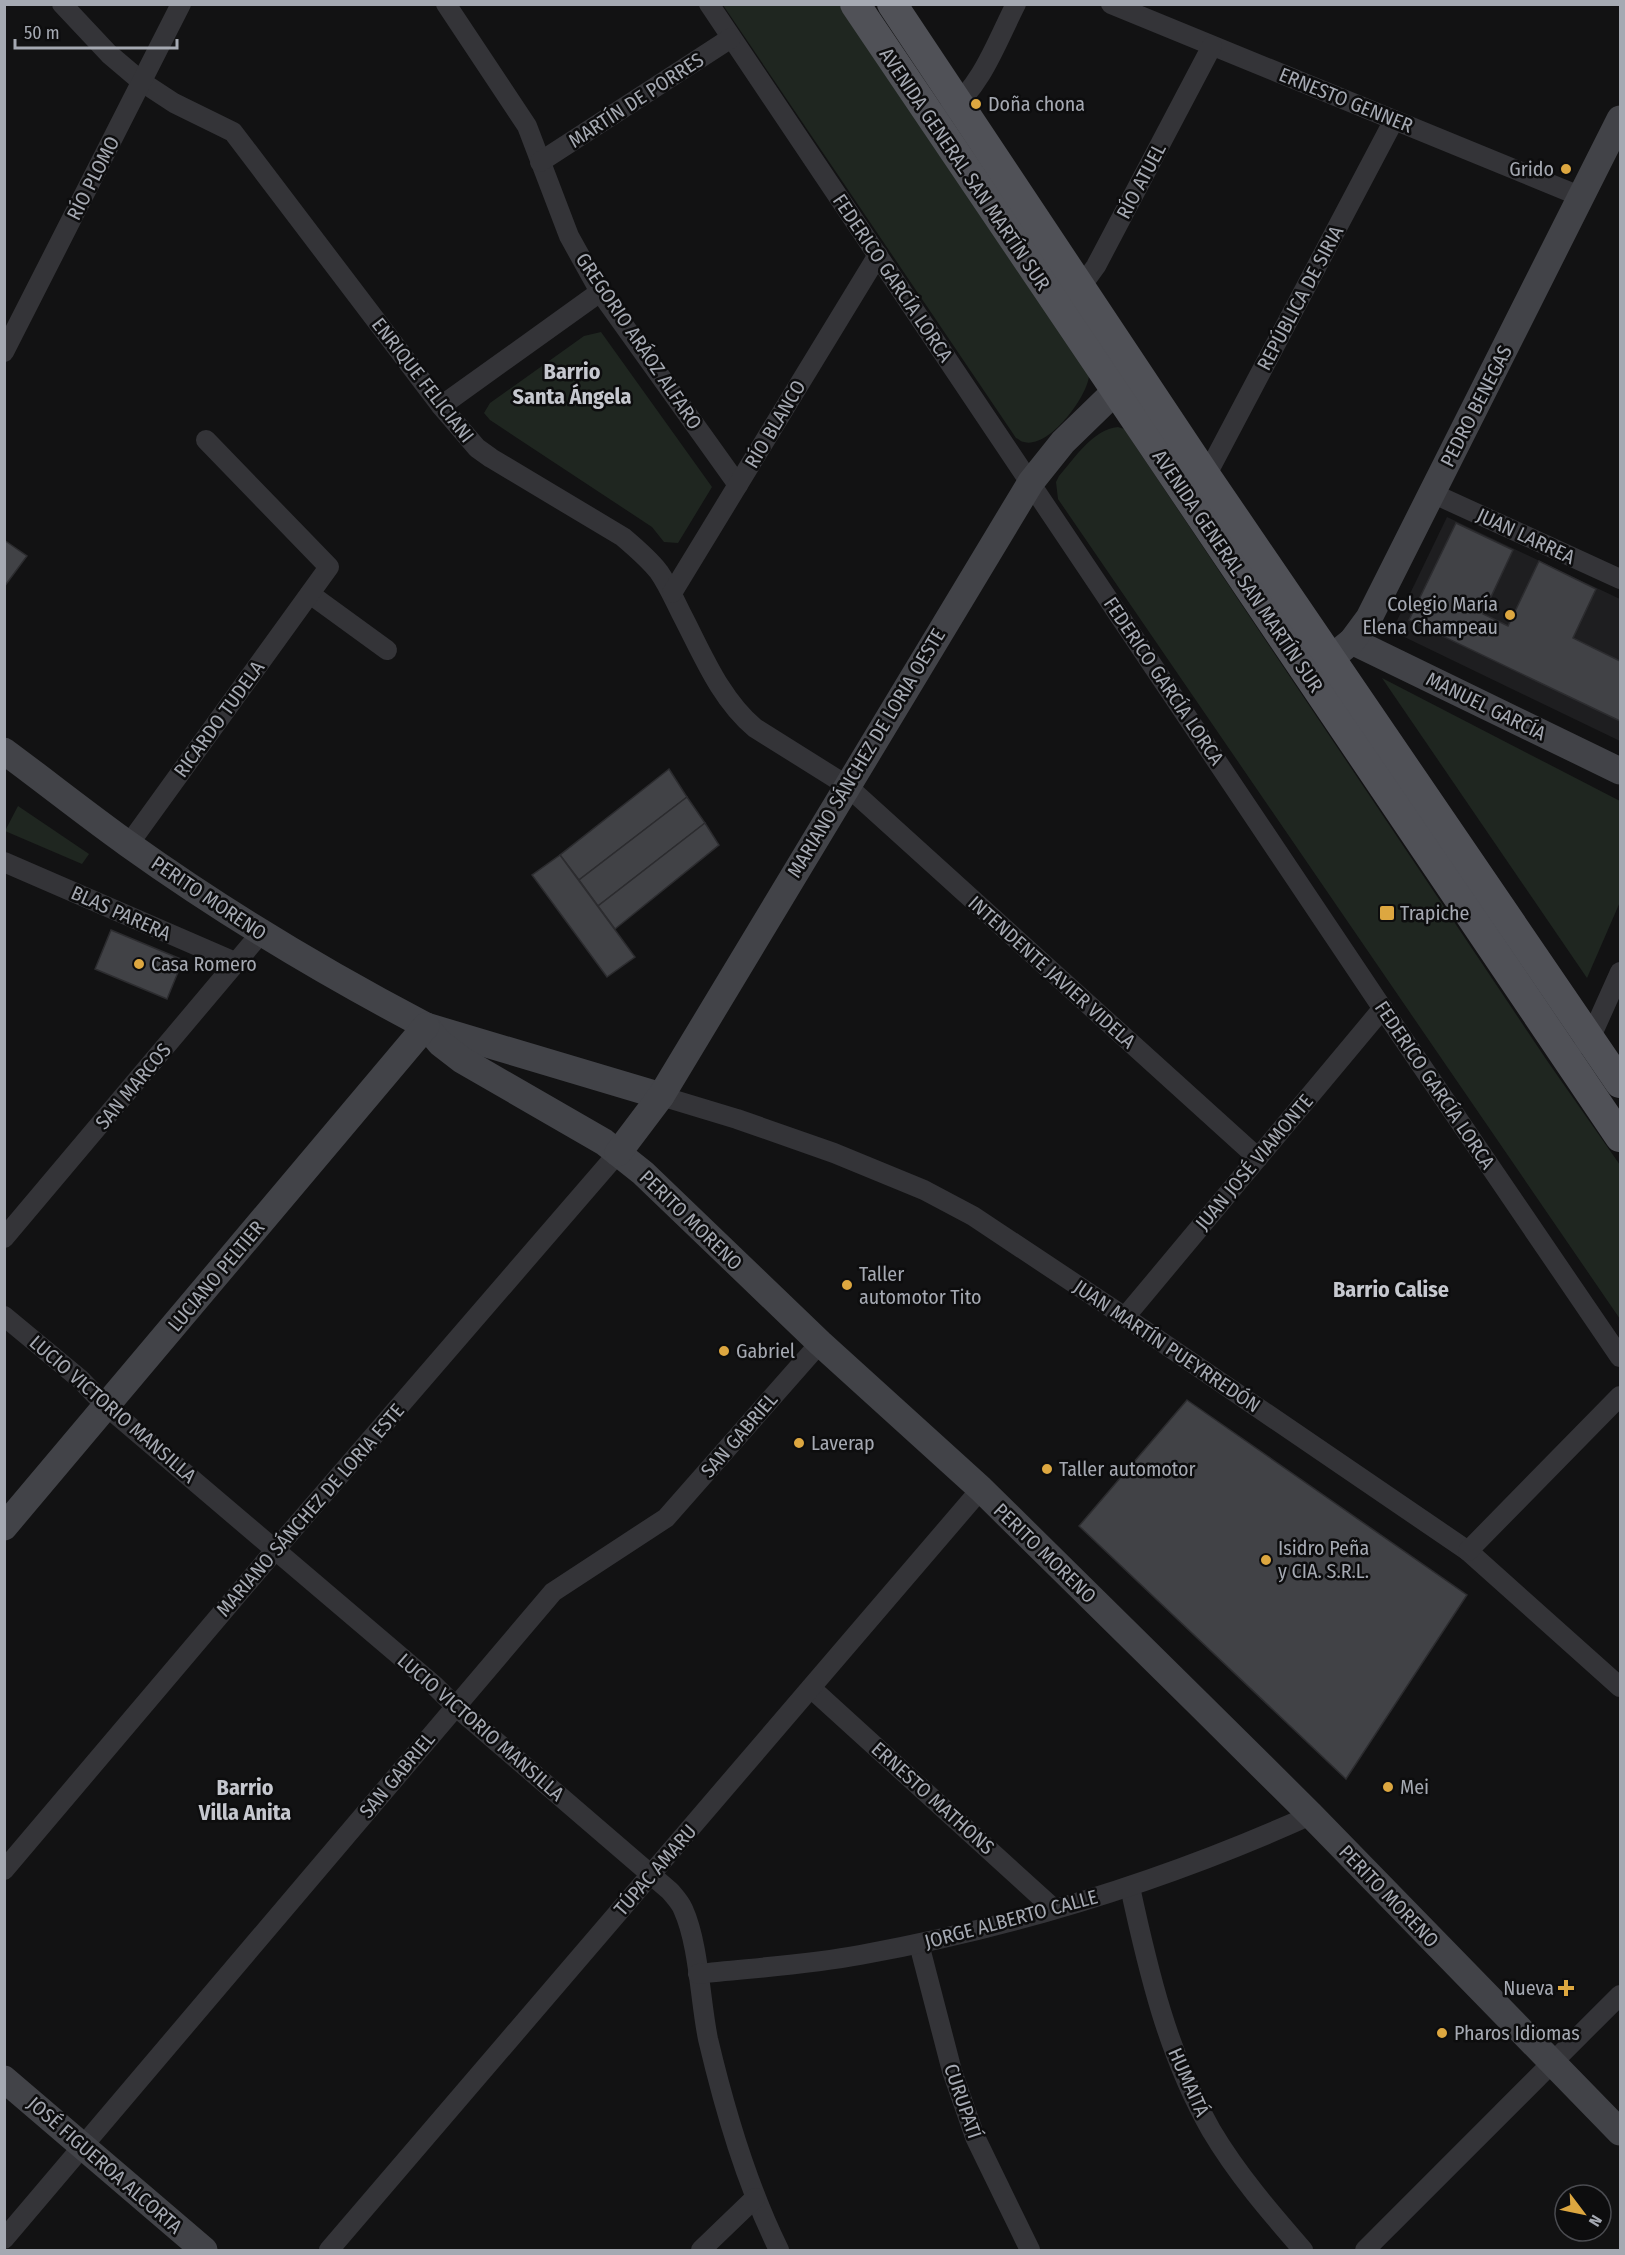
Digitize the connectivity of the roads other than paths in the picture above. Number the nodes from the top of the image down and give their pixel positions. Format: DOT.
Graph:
graph roads {
  1 [pos="62,4"];
  2 [pos="181,4"];
  3 [pos="446,4"];
  4 [pos="709,4"];
  5 [pos="855,4"];
  6 [pos="892,4"];
  7 [pos="1016,4"];
  8 [pos="1111,4"];
  9 [pos="731,38"];
  10 [pos="1212,46"];
  11 [pos="142,82"];
  12 [pos="959,104"];
  13 [pos="1620,119"];
  14 [pos="1394,120"];
  15 [pos="933,122"];
  16 [pos="540,162"];
  17 [pos="1582,196"];
  18 [pos="878,255"];
  19 [pos="1082,288"];
  20 [pos="600,292"];
  21 [pos="1060,310"];
  22 [pos="5,350"];
  23 [pos="1126,381"];
  24 [pos="441,406"];
  25 [pos="206,440"];
  26 [pos="1206,476"];
  27 [pos="1031,482"];
  28 [pos="738,485"];
  29 [pos="1432,492"];
  30 [pos="1620,579"];
  31 [pos="672,593"];
  32 [pos="310,594"];
  33 [pos="387,650"];
  34 [pos="1331,658"];
  35 [pos="4,751"];
  36 [pos="1620,771"];
  37 [pos="846,785"];
  38 [pos="129,844"];
  39 [pos="4,862"];
  40 [pos="261,933"];
  41 [pos="237,963"];
  42 [pos="1620,972"];
  43 [pos="1383,1008"];
  44 [pos="426,1026"];
  45 [pos="1590,1039"];
  46 [pos="1567,1058"];
  47 [pos="1620,1083"];
  48 [pos="661,1096"];
  49 [pos="1620,1137"];
  50 [pos="618,1153"];
  51 [pos="1258,1158"];
  52 [pos="4,1238"];
  53 [pos="4,1316"];
  54 [pos="1125,1317"];
  55 [pos="820,1343"];
  56 [pos="1620,1357"];
  57 [pos="1620,1396"];
  58 [pos="106,1406"];
  59 [pos="981,1490"];
  60 [pos="4,1527"];
  61 [pos="276,1549"];
  62 [pos="1468,1551"];
  63 [pos="1620,1687"];
  64 [pos="811,1688"];
  65 [pos="455,1707"];
  66 [pos="1311,1815"];
  67 [pos="4,1870"];
  68 [pos="651,1874"];
  69 [pos="1130,1887"];
  70 [pos="1054,1909"];
  71 [pos="919,1944"];
  72 [pos="698,1974"];
  73 [pos="1620,1995"];
  74 [pos="1553,2063"];
  75 [pos="4,2079"];
  76 [pos="1620,2132"];
  77 [pos="83,2145"];
  78 [pos="755,2198"];
  79 [pos="4,2239"];
  80 [pos="204,2250"];
  81 [pos="329,2250"];
  82 [pos="701,2250"];
  83 [pos="778,2250"];
  84 [pos="1030,2250"];
  85 [pos="1303,2250"];
  86 [pos="1365,2250"];
  1 -- 11 [label="street, ENRIQUE FELICIANI"];
  2 -- 11 [label="street, RÍO PLOMO"];
  3 -- 16 [label="street, GREGORIO ARÁOZ ALFARO"];
  4 -- 9 [label="street, FEDERICO GARCÍA LORCA"];
  5 -- 15 [label="main road, AVENIDA GENERAL SAN MARTÍN SUR"];
  6 -- 12 [label="main road, AVENIDA GENERAL SAN MARTÍN SUR"];
  7 -- 12 [label="street"];
  8 -- 10 [label="street, ERNESTO GENNER"];
  9 -- 16 [label="street, MARTÍN DE PORRES"];
  9 -- 18 [label="street, FEDERICO GARCÍA LORCA"];
  10 -- 14 [label="street, ERNESTO GENNER"];
  10 -- 19 [label="street, RÍO ATUEL"];
  11 -- 22 [label="street, RÍO PLOMO"];
  11 -- 24 [label="street, ENRIQUE FELICIANI"];
  12 -- 15 [label="street"];
  12 -- 19 [label="main road, AVENIDA GENERAL SAN MARTÍN SUR"];
  13 -- 17 [label="street, PEDRO BENEGAS"];
  14 -- 17 [label="street, ERNESTO GENNER"];
  14 -- 26 [label="street, REPÚBLICA DE SIRIA"];
  15 -- 21 [label="main road, AVENIDA GENERAL SAN MARTÍN SUR"];
  16 -- 20 [label="street, GREGORIO ARÁOZ ALFARO"];
  17 -- 29 [label="street, PEDRO BENEGAS"];
  18 -- 27 [label="street, FEDERICO GARCÍA LORCA"];
  18 -- 28 [label="street, RÍO BLANCO"];
  19 -- 21 [label="street, RÍO ATUEL"];
  19 -- 23 [label="main road, AVENIDA GENERAL SAN MARTÍN SUR"];
  20 -- 24 [label="street"];
  20 -- 28 [label="street, GREGORIO ARÁOZ ALFARO"];
  21 -- 23 [label="main road, AVENIDA GENERAL SAN MARTÍN SUR"];
  23 -- 26 [label="main road, AVENIDA GENERAL SAN MARTÍN SUR"];
  23 -- 27 [label="street, MARIANO SÁNCHEZ DE LORIA OESTE"];
  23 -- 34 [label="main road, AVENIDA GENERAL SAN MARTÍN SUR"];
  24 -- 31 [label="street, ENRIQUE FELICIANI"];
  25 -- 32 [label="street, RICARDO TUDELA"];
  26 -- 34 [label="main road, AVENIDA GENERAL SAN MARTÍN SUR"];
  27 -- 37 [label="street, MARIANO SÁNCHEZ DE LORIA OESTE"];
  27 -- 43 [label="street, FEDERICO GARCÍA LORCA"];
  28 -- 31 [label="street, RÍO BLANCO"];
  29 -- 30 [label="street, JUAN LARREA"];
  29 -- 34 [label="street, PEDRO BENEGAS"];
  31 -- 37 [label="street, ENRIQUE FELICIANI"];
  32 -- 33 [label="street"];
  32 -- 38 [label="street, RICARDO TUDELA"];
  34 -- 36 [label="street, MANUEL GARCÍA"];
  34 -- 45 [label="main road, AVENIDA GENERAL SAN MARTÍN SUR"];
  34 -- 46 [label="main road, AVENIDA GENERAL SAN MARTÍN SUR"];
  35 -- 38 [label="street, PERITO MORENO"];
  37 -- 48 [label="street, MARIANO SÁNCHEZ DE LORIA OESTE"];
  37 -- 51 [label="street, INTENDENTE JAVIER VIDELA"];
  38 -- 40 [label="street, PERITO MORENO"];
  39 -- 41 [label="street, BLAS PARERA"];
  40 -- 41 [label="street, SAN MARCOS"];
  40 -- 44 [label="street, PERITO MORENO"];
  41 -- 52 [label="street, SAN MARCOS"];
  42 -- 45 [label="street"];
  43 -- 51 [label="street, JUAN JOSÉ VIAMONTE"];
  43 -- 56 [label="street, FEDERICO GARCÍA LORCA"];
  44 -- 48 [label="street, PERITO MORENO"];
  44 -- 50 [label="street, PERITO MORENO"];
  44 -- 58 [label="street, LUCIANO PELTIER"];
  45 -- 46 [label="street"];
  45 -- 47 [label="main road, AVENIDA GENERAL SAN MARTÍN SUR"];
  46 -- 49 [label="main road, AVENIDA GENERAL SAN MARTÍN SUR"];
  48 -- 50 [label="street, MARIANO SÁNCHEZ DE LORIA OESTE"];
  48 -- 54 [label="street, JUAN MARTÍN PUEYRREDÓN"];
  50 -- 55 [label="street, PERITO MORENO"];
  50 -- 61 [label="street, MARIANO SÁNCHEZ DE LORIA ESTE"];
  51 -- 54 [label="street, JUAN JOSÉ VIAMONTE"];
  53 -- 58 [label="street, LUCIO VICTORIO MANSILLA"];
  54 -- 62 [label="street, JUAN MARTÍN PUEYRREDÓN"];
  55 -- 59 [label="street, PERITO MORENO"];
  55 -- 65 [label="street, SAN GABRIEL"];
  57 -- 62 [label="street"];
  58 -- 60 [label="street, LUCIANO PELTIER"];
  58 -- 61 [label="street, LUCIO VICTORIO MANSILLA"];
  59 -- 64 [label="street, TÚPAC AMARU"];
  59 -- 66 [label="street, PERITO MORENO"];
  61 -- 65 [label="street, LUCIO VICTORIO MANSILLA"];
  61 -- 67 [label="street, MARIANO SÁNCHEZ DE LORIA ESTE"];
  62 -- 63 [label="street, JUAN MARTÍN PUEYRREDÓN"];
  64 -- 68 [label="street, TÚPAC AMARU"];
  64 -- 70 [label="street, ERNESTO MATHONS"];
  65 -- 68 [label="street, LUCIO VICTORIO MANSILLA"];
  65 -- 77 [label="street, SAN GABRIEL"];
  66 -- 69 [label="street, JORGE ALBERTO CALLE"];
  66 -- 74 [label="street, PERITO MORENO"];
  68 -- 72 [label="street, LUCIO VICTORIO MANSILLA"];
  68 -- 81 [label="street, TÚPAC AMARU"];
  69 -- 70 [label="street, JORGE ALBERTO CALLE"];
  69 -- 85 [label="street, HUMAITÁ"];
  70 -- 71 [label="street, JORGE ALBERTO CALLE"];
  71 -- 72 [label="street, JORGE ALBERTO CALLE"];
  71 -- 84 [label="street, CURUPATÍ"];
  72 -- 78 [label="street, LUCIO VICTORIO MANSILLA"];
  73 -- 74 [label="street"];
  74 -- 76 [label="street, PERITO MORENO"];
  74 -- 86 [label="street"];
  75 -- 77 [label="street, JOSÉ FIGUEROA ALCORTA"];
  77 -- 79 [label="street, SAN GABRIEL"];
  77 -- 80 [label="street, JOSÉ FIGUEROA ALCORTA"];
  78 -- 82 [label="street"];
  78 -- 83 [label="street, LUCIO VICTORIO MANSILLA"];
}
